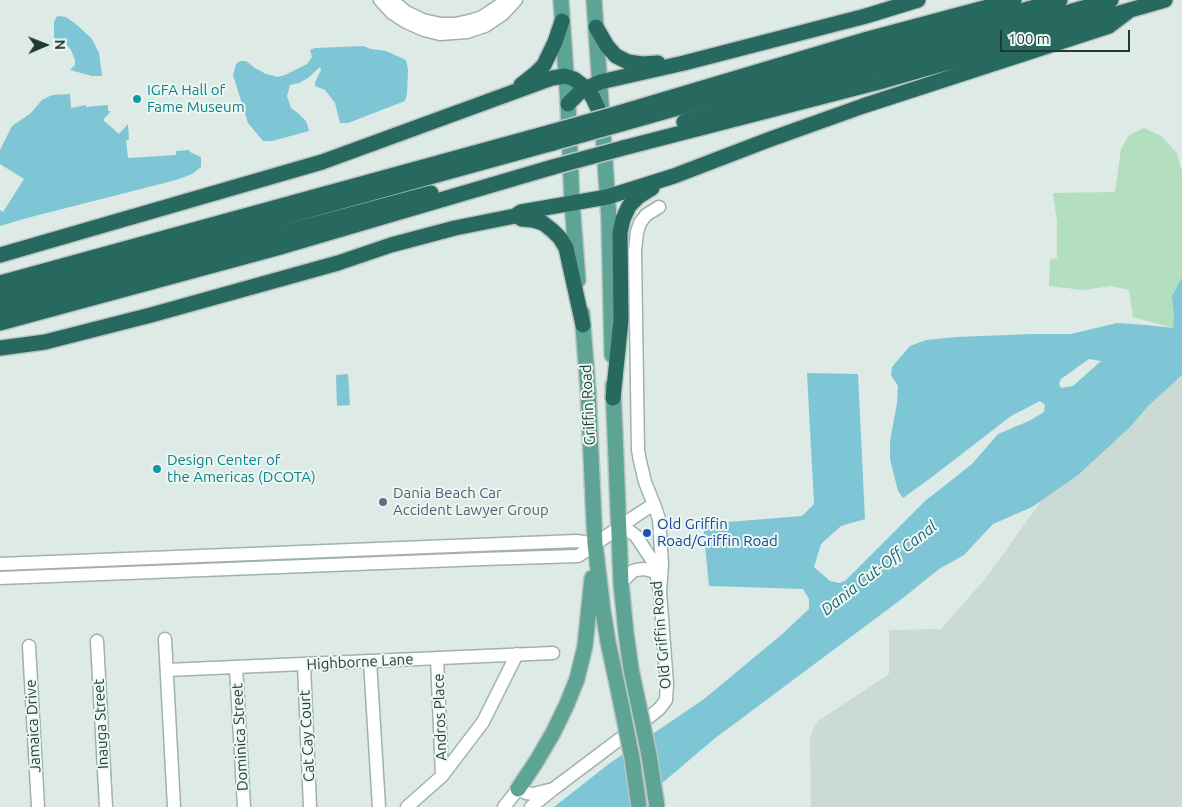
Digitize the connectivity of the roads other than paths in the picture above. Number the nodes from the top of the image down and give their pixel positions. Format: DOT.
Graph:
graph roads {
  1 [pos="380,0"];
  2 [pos="392,0"];
  3 [pos="505,0"];
  4 [pos="516,0"];
  5 [pos="561,0"];
  6 [pos="594,0"];
  7 [pos="918,0"];
  8 [pos="1014,0"];
  9 [pos="1060,0"];
  10 [pos="1111,0"];
  11 [pos="1165,0"];
  12 [pos="1130,10"];
  13 [pos="562,21"];
  14 [pos="596,27"];
  15 [pos="684,63"];
  16 [pos="565,76"];
  17 [pos="600,82"];
  18 [pos="586,88"];
  19 [pos="510,93"];
  20 [pos="568,104"];
  21 [pos="602,117"];
  22 [pos="620,119"];
  23 [pos="552,138"];
  24 [pos="623,144"];
  25 [pos="553,163"];
  26 [pos="661,180"];
  27 [pos="607,197"];
  28 [pos="572,203"];
  29 [pos="659,207"];
  30 [pos="515,216"];
  31 [pos="0,255"];
  32 [pos="0,283"];
  33 [pos="0,295"];
  34 [pos="0,309"];
  35 [pos="0,322"];
  36 [pos="583,325"];
  37 [pos="0,348"];
  38 [pos="613,398"];
  39 [pos="654,504"];
  40 [pos="618,528"];
  41 [pos="595,544"];
  42 [pos="0,564"];
  43 [pos="656,572"];
  44 [pos="0,578"];
  45 [pos="621,583"];
  46 [pos="660,592"];
  47 [pos="165,639"];
  48 [pos="96,640"];
  49 [pos="29,646"];
  50 [pos="553,653"];
  51 [pos="517,654"];
  52 [pos="438,658"];
  53 [pos="370,661"];
  54 [pos="304,664"];
  55 [pos="236,667"];
  56 [pos="167,670"];
  57 [pos="442,776"];
  58 [pos="518,790"];
  59 [pos="552,790"];
  60 [pos="38,807"];
  61 [pos="106,807"];
  62 [pos="174,807"];
  63 [pos="244,807"];
  64 [pos="310,807"];
  65 [pos="379,807"];
  66 [pos="408,807"];
  67 [pos="504,807"];
  68 [pos="531,807"];
  69 [pos="639,807"];
  70 [pos="657,807"];
  1 -- 4 [label="street"];
  2 -- 3 [label="street"];
  5 -- 13 [label="main road, Griffin Road"];
  6 -- 14 [label="main road, Griffin Road"];
  7 -- 15 [label="highway"];
  8 -- 22 [label="highway"];
  9 -- 22 [label="highway"];
  10 -- 24 [label="highway"];
  11 -- 12 [label="highway"];
  12 -- 24 [label="highway"];
  12 -- 26 [label="highway"];
  13 -- 16 [label="main road, Griffin Road"];
  13 -- 19 [label="highway"];
  14 -- 15 [label="highway"];
  14 -- 17 [label="main road, Griffin Road"];
  15 -- 17 [label="highway"];
  16 -- 18 [label="highway"];
  16 -- 19 [label="highway"];
  16 -- 20 [label="main road, Griffin Road"];
  17 -- 18 [label="highway"];
  17 -- 21 [label="main road, Griffin Road"];
  18 -- 20 [label="highway"];
  18 -- 21 [label="highway"];
  19 -- 31 [label="highway"];
  20 -- 28 [label="main road, Griffin Road"];
  21 -- 27 [label="main road, Griffin Road"];
  22 -- 23 [label="highway, bridge"];
  23 -- 32 [label="highway"];
  23 -- 33 [label="highway"];
  24 -- 25 [label="highway, bridge"];
  25 -- 34 [label="highway"];
  25 -- 35 [label="highway"];
  26 -- 27 [label="highway"];
  26 -- 38 [label="highway"];
  27 -- 28 [label="highway"];
  27 -- 38 [label="main road, Griffin Road"];
  28 -- 30 [label="highway"];
  28 -- 36 [label="main road, Griffin Road"];
  29 -- 39 [label="street"];
  30 -- 36 [label="highway"];
  30 -- 37 [label="highway"];
  36 -- 41 [label="main road, Griffin Road"];
  38 -- 40 [label="main road, Griffin Road"];
  39 -- 40 [label="street"];
  39 -- 46 [label="street"];
  40 -- 41 [label="street"];
  40 -- 43 [label="street, Old Griffin Road"];
  40 -- 45 [label="main road, Griffin Road"];
  41 -- 42 [label="street"];
  41 -- 44 [label="street"];
  41 -- 58 [label="main road"];
  41 -- 69 [label="main road, Griffin Road, bridge"];
  43 -- 45 [label="street"];
  43 -- 46 [label="street, Old Griffin Road"];
  45 -- 70 [label="main road, Griffin Road, bridge"];
  46 -- 59 [label="street, Old Griffin Road"];
  47 -- 56 [label="street"];
  48 -- 61 [label="street, Inauga Street"];
  49 -- 60 [label="street, Jamaica Drive"];
  50 -- 51 [label="street, Highborne Lane"];
  51 -- 52 [label="street, Highborne Lane"];
  51 -- 57 [label="street"];
  52 -- 53 [label="street, Highborne Lane"];
  52 -- 57 [label="street, Andros Place"];
  53 -- 54 [label="street, Highborne Lane"];
  53 -- 65 [label="street"];
  54 -- 55 [label="street, Highborne Lane"];
  54 -- 64 [label="street, Cat Cay Court"];
  55 -- 56 [label="street, Highborne Lane"];
  55 -- 63 [label="street, Dominica Street"];
  56 -- 62 [label="street"];
  57 -- 66 [label="street"];
  58 -- 59 [label="street"];
  58 -- 67 [label="street"];
  59 -- 68 [label="street, Old Griffin Road"];
}
